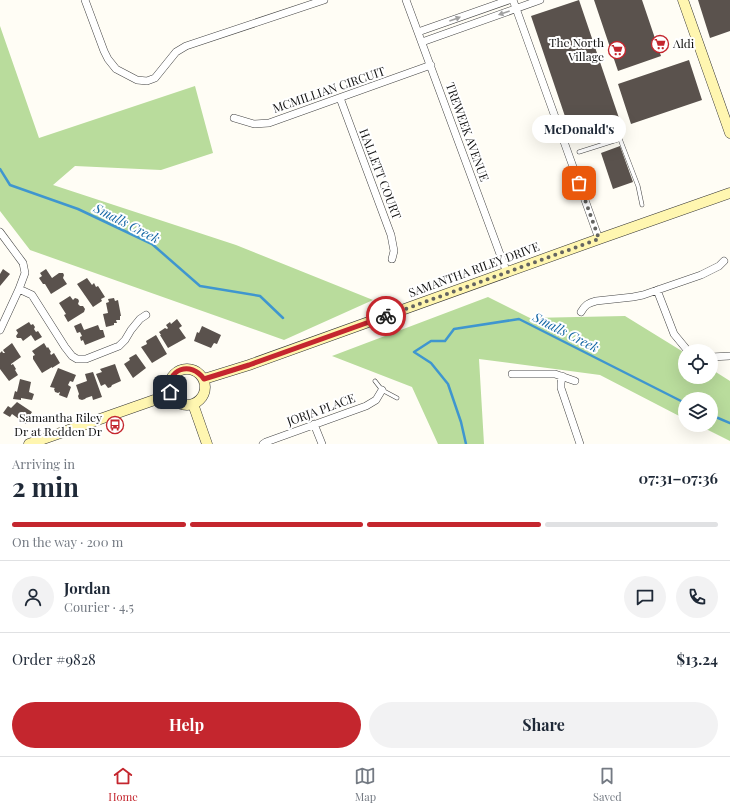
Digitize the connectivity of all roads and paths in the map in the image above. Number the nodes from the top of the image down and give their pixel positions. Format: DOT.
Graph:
graph roads {
  1 [pos="85,0"];
  2 [pos="324,0"];
  3 [pos="406,0"];
  4 [pos="509,0"];
  5 [pos="514,0"];
  6 [pos="540,0"];
  7 [pos="683,0"];
  8 [pos="307,2"];
  9 [pos="517,8"];
  10 [pos="418,32"];
  11 [pos="422,42"];
  12 [pos="431,65"];
  13 [pos="340,98"];
  14 [pos="234,118"];
  15 [pos="730,133"];
  16 [pos="579,152"];
  17 [pos="730,193"];
  18 [pos="717,198"];
  19 [pos="730,200"];
  20 [pos="642,205"];
  21 [pos="0,232"];
  22 [pos="599,239"];
  23 [pos="392,259"];
  24 [pos="724,261"];
  25 [pos="507,273"];
  26 [pos="19,289"];
  27 [pos="657,290"];
  28 [pos="581,312"];
  29 [pos="146,315"];
  30 [pos="0,330"];
  31 [pos="682,344"];
  32 [pos="730,356"];
  33 [pos="718,357"];
  34 [pos="512,374"];
  35 [pos="562,376"];
  36 [pos="204,379"];
  37 [pos="375,381"];
  38 [pos="575,381"];
  39 [pos="382,390"];
  40 [pos="170,392"];
  41 [pos="397,398"];
  42 [pos="193,404"];
  43 [pos="314,424"];
  44 [pos="29,444"];
  45 [pos="207,444"];
  46 [pos="263,444"];
  47 [pos="322,444"];
  48 [pos="580,444"];
  1 -- 8 [label="street"];
  2 -- 8 [label="street"];
  3 -- 10 [label="street, TREWEEK AVENUE"];
  10 -- 4 [label="street, one-way"];
  5 -- 9 [label="street"];
  6 -- 9 [label="street"];
  7 -- 15 [label="main road"];
  9 -- 11 [label="street, one-way"];
  9 -- 22 [label="street"];
  10 -- 11 [label="street, TREWEEK AVENUE"];
  11 -- 12 [label="street, TREWEEK AVENUE"];
  12 -- 13 [label="street, MCMILLIAN CIRCUIT"];
  12 -- 25 [label="street, TREWEEK AVENUE"];
  13 -- 14 [label="street, MCMILLIAN CIRCUIT"];
  13 -- 23 [label="street, HALLETT COURT"];
  16 -- 20 [label="lane"];
  17 -- 18 [label="main road, SAMANTHA RILEY DRIVE"];
  18 -- 19 [label="main road"];
  18 -- 22 [label="main road, SAMANTHA RILEY DRIVE"];
  21 -- 26 [label="street"];
  22 -- 25 [label="main road, SAMANTHA RILEY DRIVE"];
  24 -- 27 [label="street"];
  25 -- 36 [label="main road, SAMANTHA RILEY DRIVE"];
  26 -- 29 [label="street"];
  26 -- 30 [label="street"];
  27 -- 28 [label="street"];
  27 -- 31 [label="street"];
  32 -- 33 [label="street"];
  34 -- 35 [label="street"];
  35 -- 38 [label="street"];
  35 -- 48 [label="street"];
  36 -- 40 [label="main road"];
  36 -- 42 [label="main road"];
  37 -- 39 [label="lane"];
  39 -- 41 [label="lane"];
  39 -- 43 [label="street, JORJA PLACE"];
  40 -- 42 [label="main road"];
  40 -- 44 [label="main road"];
  42 -- 45 [label="main road"];
  43 -- 46 [label="street, JORJA PLACE"];
  43 -- 47 [label="street"];
}
